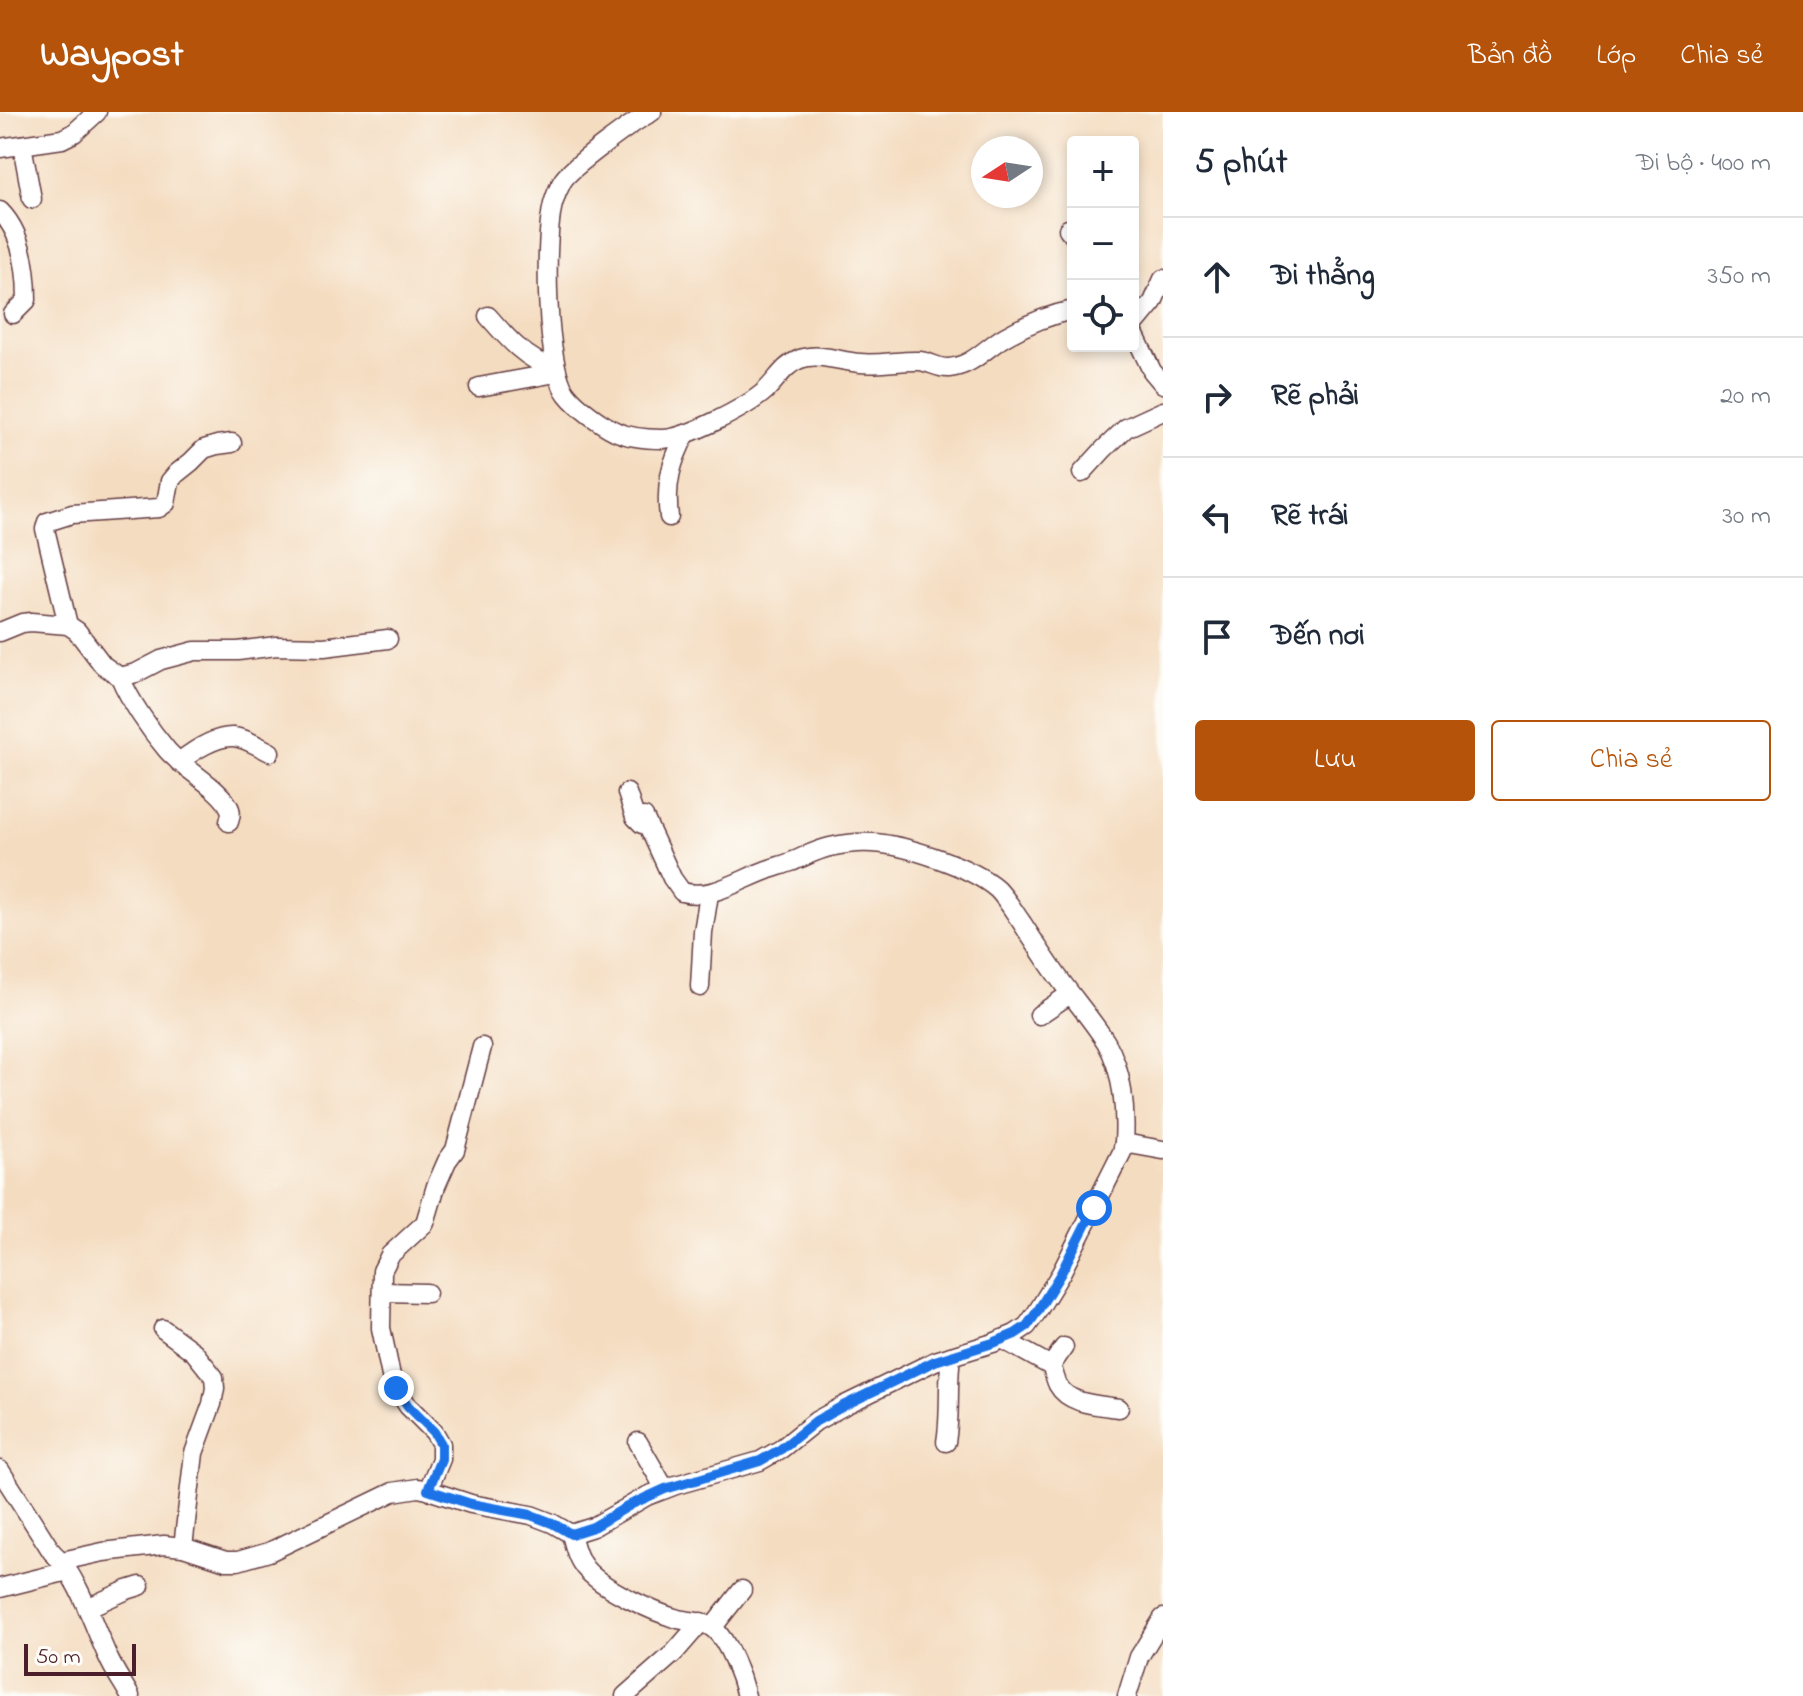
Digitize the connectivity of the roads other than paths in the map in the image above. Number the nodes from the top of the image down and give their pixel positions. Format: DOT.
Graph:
graph roads {
  1 [pos="103,112"];
  2 [pos="652,112"];
  3 [pos="91,118"];
  4 [pos="22,145"];
  5 [pos="0,148"];
  6 [pos="32,199"];
  7 [pos="0,211"];
  8 [pos="1163,279"];
  9 [pos="1067,312"];
  10 [pos="13,314"];
  11 [pos="488,316"];
  12 [pos="1139,320"];
  13 [pos="1139,342"];
  14 [pos="556,371"];
  15 [pos="1163,384"];
  16 [pos="479,387"];
  17 [pos="1163,411"];
  18 [pos="686,434"];
  19 [pos="232,443"];
  20 [pos="1082,473"];
  21 [pos="669,517"];
  22 [pos="68,625"];
  23 [pos="0,632"];
  24 [pos="388,639"];
  25 [pos="120,677"];
  26 [pos="270,752"];
  27 [pos="179,762"];
  28 [pos="627,793"];
  29 [pos="229,822"];
  30 [pos="709,894"];
  31 [pos="700,987"];
  32 [pos="1070,994"];
  33 [pos="1039,1015"];
  34 [pos="482,1047"];
  35 [pos="1124,1143"];
  36 [pos="1163,1150"];
  37 [pos="382,1292"];
  38 [pos="427,1293"];
  39 [pos="163,1329"];
  40 [pos="1002,1339"];
  41 [pos="1064,1347"];
  42 [pos="951,1356"];
  43 [pos="1051,1366"];
  44 [pos="1119,1408"];
  45 [pos="638,1442"];
  46 [pos="946,1442"];
  47 [pos="0,1470"];
  48 [pos="665,1489"];
  49 [pos="428,1490"];
  50 [pos="571,1534"];
  51 [pos="183,1547"];
  52 [pos="65,1566"];
  53 [pos="140,1586"];
  54 [pos="0,1588"];
  55 [pos="742,1590"];
  56 [pos="87,1608"];
  57 [pos="1163,1618"];
  58 [pos="707,1624"];
  59 [pos="130,1696"];
  60 [pos="625,1696"];
  61 [pos="746,1696"];
  62 [pos="1127,1696"];
  1 -- 3 [label="street"];
  2 -- 14 [label="street"];
  3 -- 4 [label="street"];
  4 -- 5 [label="street"];
  4 -- 6 [label="street"];
  7 -- 10 [label="street"];
  8 -- 12 [label="street"];
  9 -- 18 [label="street"];
  11 -- 14 [label="street"];
  13 -- 15 [label="street"];
  14 -- 16 [label="street"];
  14 -- 18 [label="street"];
  17 -- 20 [label="street"];
  18 -- 21 [label="street"];
  19 -- 22 [label="street"];
  22 -- 23 [label="street"];
  22 -- 25 [label="street"];
  24 -- 25 [label="street"];
  25 -- 27 [label="street"];
  26 -- 27 [label="street"];
  27 -- 29 [label="street"];
  28 -- 30 [label="street"];
  30 -- 31 [label="street"];
  30 -- 32 [label="street"];
  32 -- 33 [label="street"];
  32 -- 35 [label="street"];
  34 -- 37 [label="street"];
  35 -- 36 [label="street"];
  35 -- 40 [label="street"];
  37 -- 38 [label="street"];
  37 -- 49 [label="street"];
  39 -- 51 [label="street"];
  40 -- 42 [label="street"];
  40 -- 43 [label="street"];
  41 -- 43 [label="street"];
  42 -- 46 [label="street"];
  42 -- 48 [label="street"];
  43 -- 44 [label="street"];
  45 -- 48 [label="street"];
  47 -- 52 [label="street"];
  48 -- 50 [label="street"];
  49 -- 50 [label="street"];
  49 -- 51 [label="street"];
  50 -- 58 [label="street"];
  51 -- 52 [label="street"];
  52 -- 54 [label="street"];
  52 -- 56 [label="street"];
  53 -- 56 [label="street"];
  55 -- 58 [label="street"];
  56 -- 59 [label="street"];
  57 -- 62 [label="street"];
  58 -- 60 [label="street"];
  58 -- 61 [label="street"];
}
